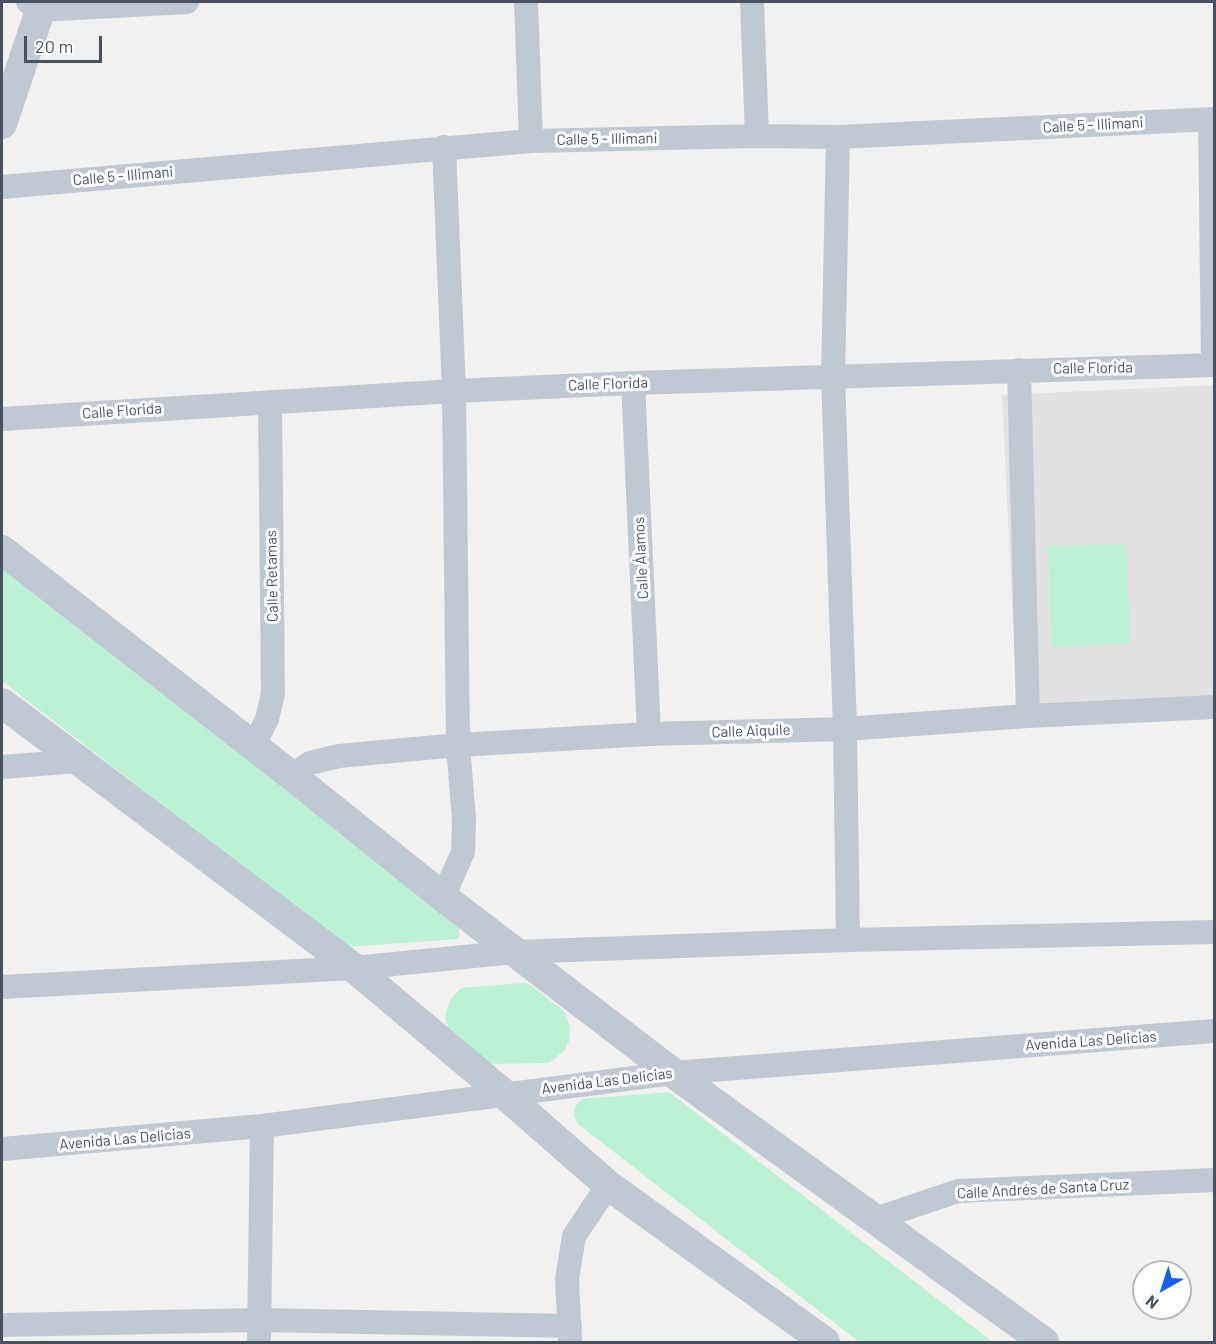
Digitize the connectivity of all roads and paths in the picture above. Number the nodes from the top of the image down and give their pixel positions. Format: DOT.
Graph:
graph roads {
  1 [pos="187,2"];
  2 [pos="526,2"];
  3 [pos="752,2"];
  4 [pos="37,4"];
  5 [pos="1212,119"];
  6 [pos="2,124"];
  7 [pos="757,136"];
  8 [pos="838,137"];
  9 [pos="531,141"];
  10 [pos="444,147"];
  11 [pos="2,187"];
  12 [pos="1214,365"];
  13 [pos="1019,370"];
  14 [pos="833,377"];
  15 [pos="633,383"];
  16 [pos="454,391"];
  17 [pos="270,402"];
  18 [pos="2,419"];
  19 [pos="2,550"];
  20 [pos="2,703"];
  21 [pos="1215,707"];
  22 [pos="1028,716"];
  23 [pos="845,729"];
  24 [pos="649,734"];
  25 [pos="458,745"];
  26 [pos="253,747"];
  27 [pos="78,761"];
  28 [pos="2,767"];
  29 [pos="292,776"];
  30 [pos="443,897"];
  31 [pos="1215,932"];
  32 [pos="848,940"];
  33 [pos="514,952"];
  34 [pos="354,968"];
  35 [pos="2,987"];
  36 [pos="1215,1031"];
  37 [pos="673,1073"];
  38 [pos="504,1094"];
  39 [pos="262,1126"];
  40 [pos="2,1149"];
  41 [pos="1215,1180"];
  42 [pos="608,1185"];
  43 [pos="875,1219"];
  44 [pos="2,1325"];
  45 [pos="259,1331"];
  46 [pos="570,1334"];
  47 [pos="825,1342"];
  48 [pos="1044,1342"];
  1 -- 4 [label="street"];
  2 -- 9 [label="street"];
  3 -- 7 [label="street"];
  4 -- 6 [label="street"];
  5 -- 8 [label="street, Calle 5 - Illimani"];
  5 -- 12 [label="street"];
  7 -- 8 [label="street, Calle 5 - Illimani"];
  7 -- 9 [label="street, Calle 5 - Illimani"];
  8 -- 14 [label="street"];
  9 -- 10 [label="street, Calle 5 - Illimani"];
  10 -- 11 [label="street, Calle 5 - Illimani"];
  10 -- 16 [label="street"];
  12 -- 13 [label="street, Calle Florida"];
  13 -- 14 [label="street, Calle Florida"];
  13 -- 22 [label="street"];
  14 -- 15 [label="street, Calle Florida"];
  14 -- 23 [label="street"];
  15 -- 16 [label="street, Calle Florida"];
  15 -- 24 [label="street, Calle Álamos"];
  16 -- 17 [label="street, Calle Florida"];
  16 -- 25 [label="street"];
  17 -- 18 [label="street, Calle Florida"];
  17 -- 26 [label="street, Calle Retamas"];
  19 -- 26 [label="street"];
  20 -- 27 [label="street"];
  21 -- 22 [label="street, Calle Aiquile"];
  22 -- 23 [label="street, Calle Aiquile"];
  23 -- 24 [label="street, Calle Aiquile"];
  23 -- 32 [label="street"];
  24 -- 25 [label="street, Calle Aiquile"];
  25 -- 29 [label="street, Calle Aiquile"];
  25 -- 30 [label="street"];
  26 -- 29 [label="street"];
  27 -- 28 [label="street"];
  27 -- 34 [label="street"];
  29 -- 30 [label="street"];
  30 -- 33 [label="street"];
  31 -- 32 [label="street"];
  32 -- 33 [label="street"];
  33 -- 34 [label="street"];
  33 -- 37 [label="street"];
  34 -- 35 [label="street"];
  34 -- 38 [label="street"];
  36 -- 37 [label="street, Avenida Las Delicias"];
  37 -- 38 [label="street, Avenida Las Delicias"];
  37 -- 43 [label="street"];
  38 -- 39 [label="street, Avenida Las Delicias"];
  38 -- 42 [label="street"];
  39 -- 40 [label="street, Avenida Las Delicias"];
  39 -- 45 [label="street"];
  41 -- 43 [label="street, Calle Andrés de Santa Cruz"];
  42 -- 46 [label="street"];
  42 -- 47 [label="street"];
  43 -- 48 [label="street"];
  44 -- 45 [label="street"];
  45 -- 46 [label="street"];
}
